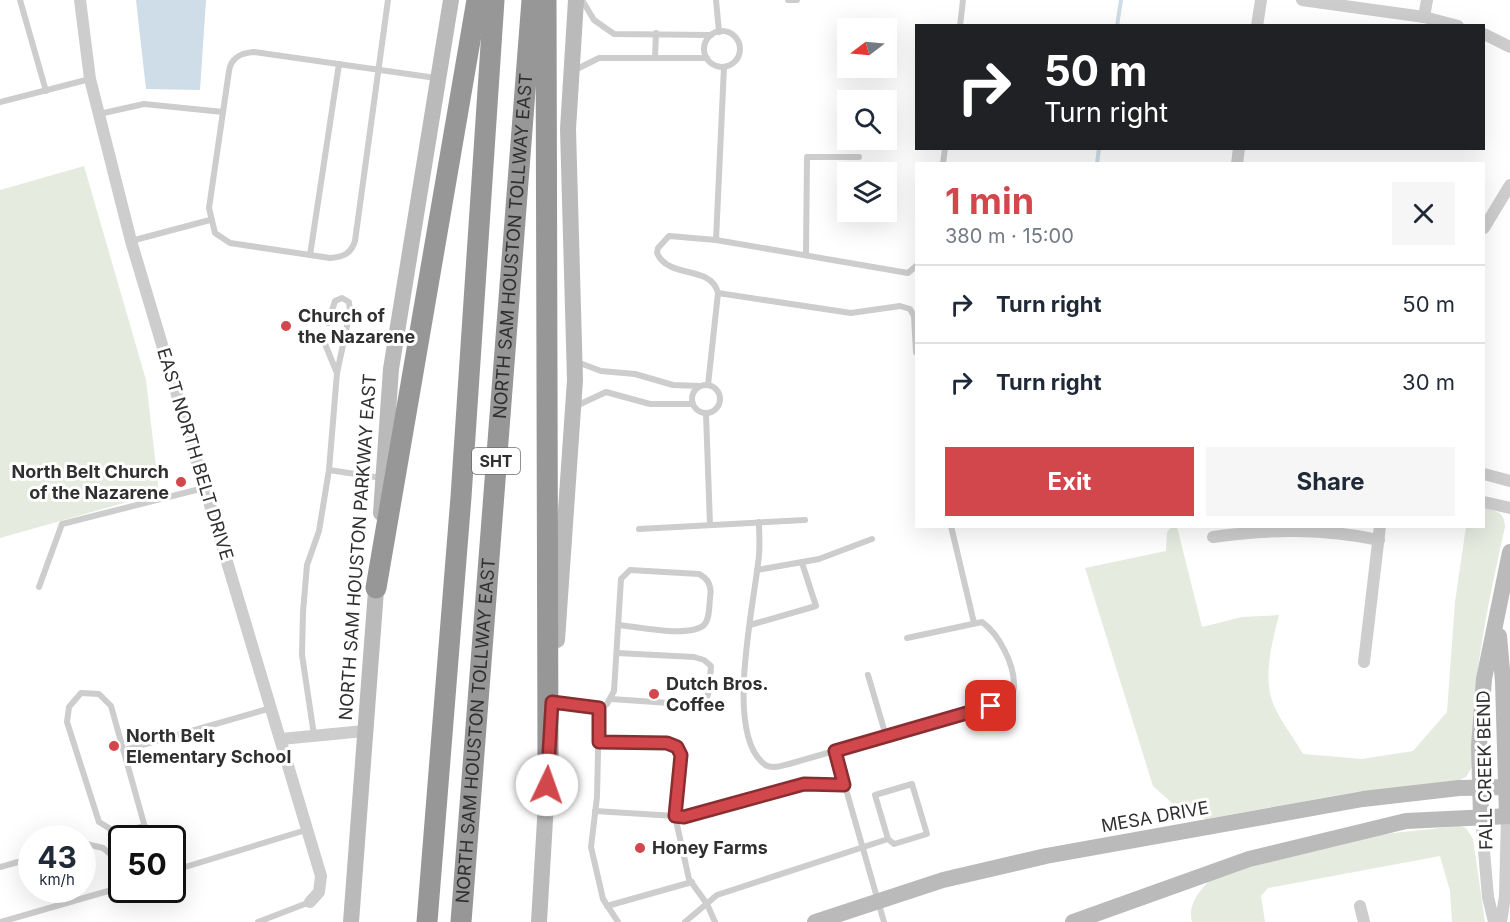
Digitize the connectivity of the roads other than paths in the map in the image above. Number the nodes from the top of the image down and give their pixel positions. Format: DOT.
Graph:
graph roads {
  1 [pos="20,0"];
  2 [pos="80,0"];
  3 [pos="388,0"];
  4 [pos="451,0"];
  5 [pos="477,0"];
  6 [pos="494,0"];
  7 [pos="532,0"];
  8 [pos="546,0"];
  9 [pos="576,0"];
  10 [pos="582,0"];
  11 [pos="716,0"];
  12 [pos="788,0"];
  13 [pos="797,0"];
  14 [pos="963,0"];
  15 [pos="1261,0"];
  16 [pos="1302,0"];
  17 [pos="1427,0"];
  18 [pos="1424,17"];
  19 [pos="960,24"];
  20 [pos="1257,24"];
  21 [pos="1450,24"];
  22 [pos="719,32"];
  23 [pos="656,33"];
  24 [pos="1485,34"];
  25 [pos="711,35"];
  26 [pos="1510,47"];
  27 [pos="655,58"];
  28 [pos="707,58"];
  29 [pos="339,64"];
  30 [pos="724,67"];
  31 [pos="380,70"];
  32 [pos="572,71"];
  33 [pos="439,78"];
  34 [pos="90,79"];
  35 [pos="46,91"];
  36 [pos="0,102"];
  37 [pos="223,112"];
  38 [pos="99,114"];
  39 [pos="859,157"];
  40 [pos="1510,185"];
  41 [pos="210,220"];
  42 [pos="1485,226"];
  43 [pos="716,240"];
  44 [pos="131,241"];
  45 [pos="806,254"];
  46 [pos="310,255"];
  47 [pos="915,267"];
  48 [pos="718,292"];
  49 [pos="328,323"];
  50 [pos="915,334"];
  51 [pos="325,344"];
  52 [pos="575,361"];
  53 [pos="337,373"];
  54 [pos="708,385"];
  55 [pos="699,386"];
  56 [pos="693,404"];
  57 [pos="573,407"];
  58 [pos="706,414"];
  59 [pos="329,470"];
  60 [pos="1485,474"];
  61 [pos="389,479"];
  62 [pos="1510,481"];
  63 [pos="204,488"];
  64 [pos="1485,502"];
  65 [pos="1510,508"];
  66 [pos="805,520"];
  67 [pos="759,522"];
  68 [pos="710,525"];
  69 [pos="951,528"];
  70 [pos="1380,528"];
  71 [pos="639,529"];
  72 [pos="1213,537"];
  73 [pos="872,538"];
  74 [pos="1379,540"];
  75 [pos="1510,552"];
  76 [pos="802,563"];
  77 [pos="757,570"];
  78 [pos="39,587"];
  79 [pos="376,588"];
  80 [pos="1497,617"];
  81 [pos="974,623"];
  82 [pos="619,625"];
  83 [pos="750,625"];
  84 [pos="907,638"];
  85 [pos="617,653"];
  86 [pos="1364,662"];
  87 [pos="868,675"];
  88 [pos="611,699"];
  89 [pos="552,702"];
  90 [pos="272,708"];
  91 [pos="599,708"];
  92 [pos="364,731"];
  93 [pos="314,735"];
  94 [pos="886,736"];
  95 [pos="281,739"];
  96 [pos="599,742"];
  97 [pos="125,750"];
  98 [pos="835,751"];
  99 [pos="548,762"];
  100 [pos="844,785"];
  101 [pos="1480,787"];
  102 [pos="1508,787"];
  103 [pos="595,811"];
  104 [pos="675,816"];
  105 [pos="1481,816"];
  106 [pos="1508,816"];
  107 [pos="144,825"];
  108 [pos="108,828"];
  109 [pos="306,830"];
  110 [pos="888,839"];
  111 [pos="862,847"];
  112 [pos="18,862"];
  113 [pos="0,867"];
  114 [pos="186,867"];
  115 [pos="692,882"];
  116 [pos="108,891"];
  117 [pos="878,900"];
  118 [pos="310,902"];
  119 [pos="707,904"];
  120 [pos="607,906"];
  121 [pos="1360,906"];
  122 [pos="273,919"];
  123 [pos="2,922"];
  124 [pos="258,922"];
  125 [pos="351,922"];
  126 [pos="427,922"];
  127 [pos="461,922"];
  128 [pos="538,922"];
  129 [pos="618,922"];
  130 [pos="685,922"];
  131 [pos="715,922"];
  132 [pos="815,922"];
  133 [pos="884,922"];
  134 [pos="1073,922"];
  135 [pos="1364,922"];
  136 [pos="1494,922"];
  137 [pos="1501,922"];
  1 -- 35 [label="lane"];
  2 -- 34 [label="street, EAST NORTH BELT DRIVE"];
  3 -- 31 [label="lane"];
  4 -- 33 [label="main road, NORTH SAM HOUSTON PARKWAY EAST"];
  5 -- 61 [label="highway"];
  6 -- 126 [label="highway, NORTH SAM HOUSTON TOLLWAY EAST / SHT"];
  7 -- 127 [label="highway, NORTH SAM HOUSTON TOLLWAY EAST / SHT"];
  8 -- 99 [label="highway"];
  9 -- 32 [label="main road"];
  10 -- 23 [label="lane"];
  11 -- 22 [label="lane"];
  12 -- 13 [label="lane"];
  14 -- 19 [label="lane"];
  15 -- 20 [label="street"];
  16 -- 18 [label="street"];
  17 -- 18 [label="street"];
  18 -- 21 [label="street"];
  22 -- 25 [label="lane"];
  22 -- 30 [label="lane"];
  23 -- 25 [label="lane"];
  23 -- 27 [label="lane"];
  24 -- 26 [label="street"];
  25 -- 28 [label="lane"];
  27 -- 28 [label="lane"];
  27 -- 32 [label="lane"];
  28 -- 30 [label="lane"];
  29 -- 31 [label="lane"];
  29 -- 37 [label="lane"];
  29 -- 46 [label="lane"];
  30 -- 43 [label="lane"];
  31 -- 33 [label="lane"];
  31 -- 46 [label="lane"];
  32 -- 52 [label="main road"];
  33 -- 61 [label="main road, NORTH SAM HOUSTON PARKWAY EAST"];
  34 -- 35 [label="lane"];
  34 -- 38 [label="street, EAST NORTH BELT DRIVE"];
  35 -- 36 [label="lane"];
  37 -- 38 [label="lane"];
  37 -- 41 [label="lane"];
  38 -- 44 [label="street, EAST NORTH BELT DRIVE"];
  39 -- 45 [label="lane"];
  40 -- 42 [label="street"];
  41 -- 44 [label="lane"];
  41 -- 46 [label="lane"];
  43 -- 45 [label="lane"];
  43 -- 48 [label="lane"];
  44 -- 63 [label="street, EAST NORTH BELT DRIVE"];
  45 -- 47 [label="lane"];
  48 -- 50 [label="lane"];
  48 -- 54 [label="lane"];
  49 -- 53 [label="lane"];
  51 -- 53 [label="lane"];
  52 -- 55 [label="lane"];
  52 -- 57 [label="main road"];
  53 -- 59 [label="lane"];
  54 -- 55 [label="lane"];
  54 -- 58 [label="lane"];
  55 -- 56 [label="lane"];
  56 -- 57 [label="lane"];
  56 -- 58 [label="lane"];
  57 -- 89 [label="main road"];
  58 -- 68 [label="lane"];
  59 -- 61 [label="lane"];
  59 -- 93 [label="lane"];
  60 -- 62 [label="street"];
  61 -- 79 [label="highway"];
  63 -- 78 [label="lane"];
  63 -- 90 [label="street, EAST NORTH BELT DRIVE"];
  64 -- 65 [label="street"];
  66 -- 67 [label="lane"];
  67 -- 68 [label="lane"];
  67 -- 77 [label="lane"];
  68 -- 71 [label="lane"];
  69 -- 81 [label="lane"];
  70 -- 74 [label="street"];
  72 -- 74 [label="street"];
  73 -- 76 [label="lane"];
  74 -- 86 [label="street"];
  75 -- 80 [label="main road, FALL CREEK BEND"];
  76 -- 77 [label="lane"];
  76 -- 83 [label="lane"];
  77 -- 83 [label="lane"];
  79 -- 92 [label="main road, NORTH SAM HOUSTON PARKWAY EAST"];
  80 -- 101 [label="main road, FALL CREEK BEND"];
  80 -- 102 [label="main road, FALL CREEK BEND"];
  81 -- 84 [label="lane"];
  81 -- 94 [label="lane"];
  82 -- 82 [label="lane"];
  82 -- 85 [label="lane"];
  83 -- 98 [label="lane"];
  85 -- 88 [label="lane"];
  85 -- 88 [label="lane"];
  87 -- 94 [label="lane"];
  88 -- 91 [label="lane"];
  89 -- 91 [label="lane"];
  89 -- 99 [label="main road"];
  90 -- 95 [label="street, EAST NORTH BELT DRIVE"];
  90 -- 97 [label="lane"];
  91 -- 96 [label="lane"];
  92 -- 93 [label="street"];
  92 -- 125 [label="main road, NORTH SAM HOUSTON PARKWAY EAST"];
  93 -- 95 [label="street"];
  94 -- 98 [label="lane"];
  95 -- 109 [label="street, EAST NORTH BELT DRIVE"];
  96 -- 103 [label="lane"];
  96 -- 104 [label="lane"];
  97 -- 107 [label="lane"];
  97 -- 108 [label="lane"];
  98 -- 100 [label="lane"];
  99 -- 128 [label="main road"];
  100 -- 104 [label="lane"];
  100 -- 111 [label="lane"];
  101 -- 102 [label="main road, MESA DRIVE"];
  101 -- 105 [label="main road, FALL CREEK BEND"];
  101 -- 117 [label="main road, MESA DRIVE"];
  102 -- 106 [label="main road, FALL CREEK BEND"];
  103 -- 104 [label="lane"];
  103 -- 120 [label="lane"];
  104 -- 115 [label="lane"];
  105 -- 106 [label="main road"];
  105 -- 134 [label="main road"];
  105 -- 136 [label="street, FALL CREEK BEND"];
  106 -- 137 [label="street, FALL CREEK BEND"];
  109 -- 114 [label="lane"];
  109 -- 118 [label="street, EAST NORTH BELT DRIVE"];
  110 -- 110 [label="lane"];
  110 -- 111 [label="lane"];
  111 -- 117 [label="lane"];
  111 -- 119 [label="lane"];
  112 -- 113 [label="lane"];
  115 -- 119 [label="lane"];
  115 -- 120 [label="lane"];
  116 -- 123 [label="lane"];
  117 -- 132 [label="main road, MESA DRIVE"];
  117 -- 133 [label="lane"];
  118 -- 122 [label="lane"];
  119 -- 130 [label="lane"];
  119 -- 131 [label="lane"];
  120 -- 129 [label="lane"];
  121 -- 135 [label="street"];
  122 -- 124 [label="lane"];
}
